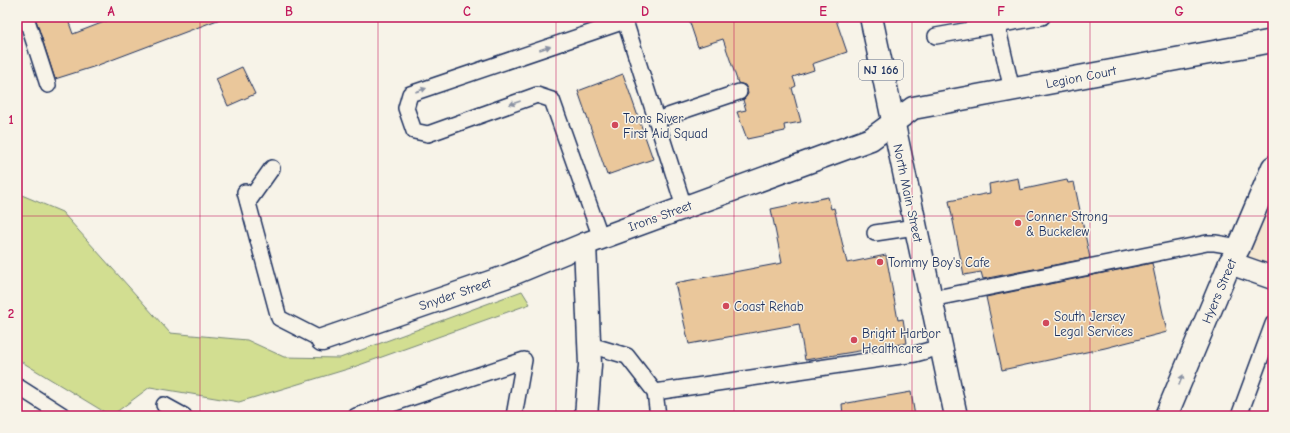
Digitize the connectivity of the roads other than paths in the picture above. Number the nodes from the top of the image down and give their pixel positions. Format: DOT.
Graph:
graph roads {
  1 [pos="26,17"];
  2 [pos="871,17"];
  3 [pos="1042,17"];
  4 [pos="626,19"];
  5 [pos="1013,20"];
  6 [pos="996,25"];
  7 [pos="936,36"];
  8 [pos="1273,41"];
  9 [pos="48,85"];
  10 [pos="1012,90"];
  11 [pos="739,92"];
  12 [pos="656,120"];
  13 [pos="893,122"];
  14 [pos="1273,167"];
  15 [pos="272,168"];
  16 [pos="684,207"];
  17 [pos="916,227"];
  18 [pos="875,233"];
  19 [pos="593,241"];
  20 [pos="1234,255"];
  21 [pos="1273,278"];
  22 [pos="931,299"];
  23 [pos="1273,324"];
  24 [pos="322,340"];
  25 [pos="590,345"];
  26 [pos="941,347"];
  27 [pos="17,386"];
  28 [pos="655,392"];
  29 [pos="164,405"];
  30 [pos="64,416"];
  31 [pos="184,416"];
  32 [pos="356,416"];
  33 [pos="514,416"];
  34 [pos="586,416"];
  35 [pos="658,416"];
  36 [pos="956,416"];
  37 [pos="1166,416"];
  38 [pos="1239,416"];
  1 -- 9 [label="lane"];
  2 -- 13 [label="street, North Main Street / NJ 166"];
  3 -- 5 [label="lane"];
  4 -- 12 [label="lane"];
  19 -- 4 [label="lane, one-way"];
  5 -- 6 [label="lane"];
  6 -- 7 [label="lane"];
  6 -- 10 [label="lane"];
  8 -- 10 [label="street, Legion Court"];
  10 -- 13 [label="street, Legion Court"];
  11 -- 12 [label="lane"];
  12 -- 16 [label="lane"];
  13 -- 16 [label="street, Irons Street"];
  13 -- 17 [label="street, North Main Street / NJ 166"];
  14 -- 20 [label="street, Hyers Street"];
  15 -- 24 [label="lane"];
  16 -- 19 [label="street, Irons Street"];
  17 -- 18 [label="lane"];
  17 -- 22 [label="street, North Main Street / NJ 166"];
  19 -- 24 [label="street, Snyder Street"];
  19 -- 25 [label="street"];
  20 -- 21 [label="street"];
  20 -- 22 [label="lane"];
  37 -- 20 [label="street, Hyers Street, one-way"];
  22 -- 26 [label="street, North Main Street / NJ 166"];
  23 -- 38 [label="lane"];
  25 -- 28 [label="lane"];
  25 -- 34 [label="street"];
  26 -- 28 [label="lane"];
  26 -- 36 [label="street, North Main Street / NJ 166"];
  27 -- 30 [label="lane"];
  28 -- 35 [label="lane"];
  29 -- 31 [label="lane"];
  32 -- 33 [label="lane"];
}
